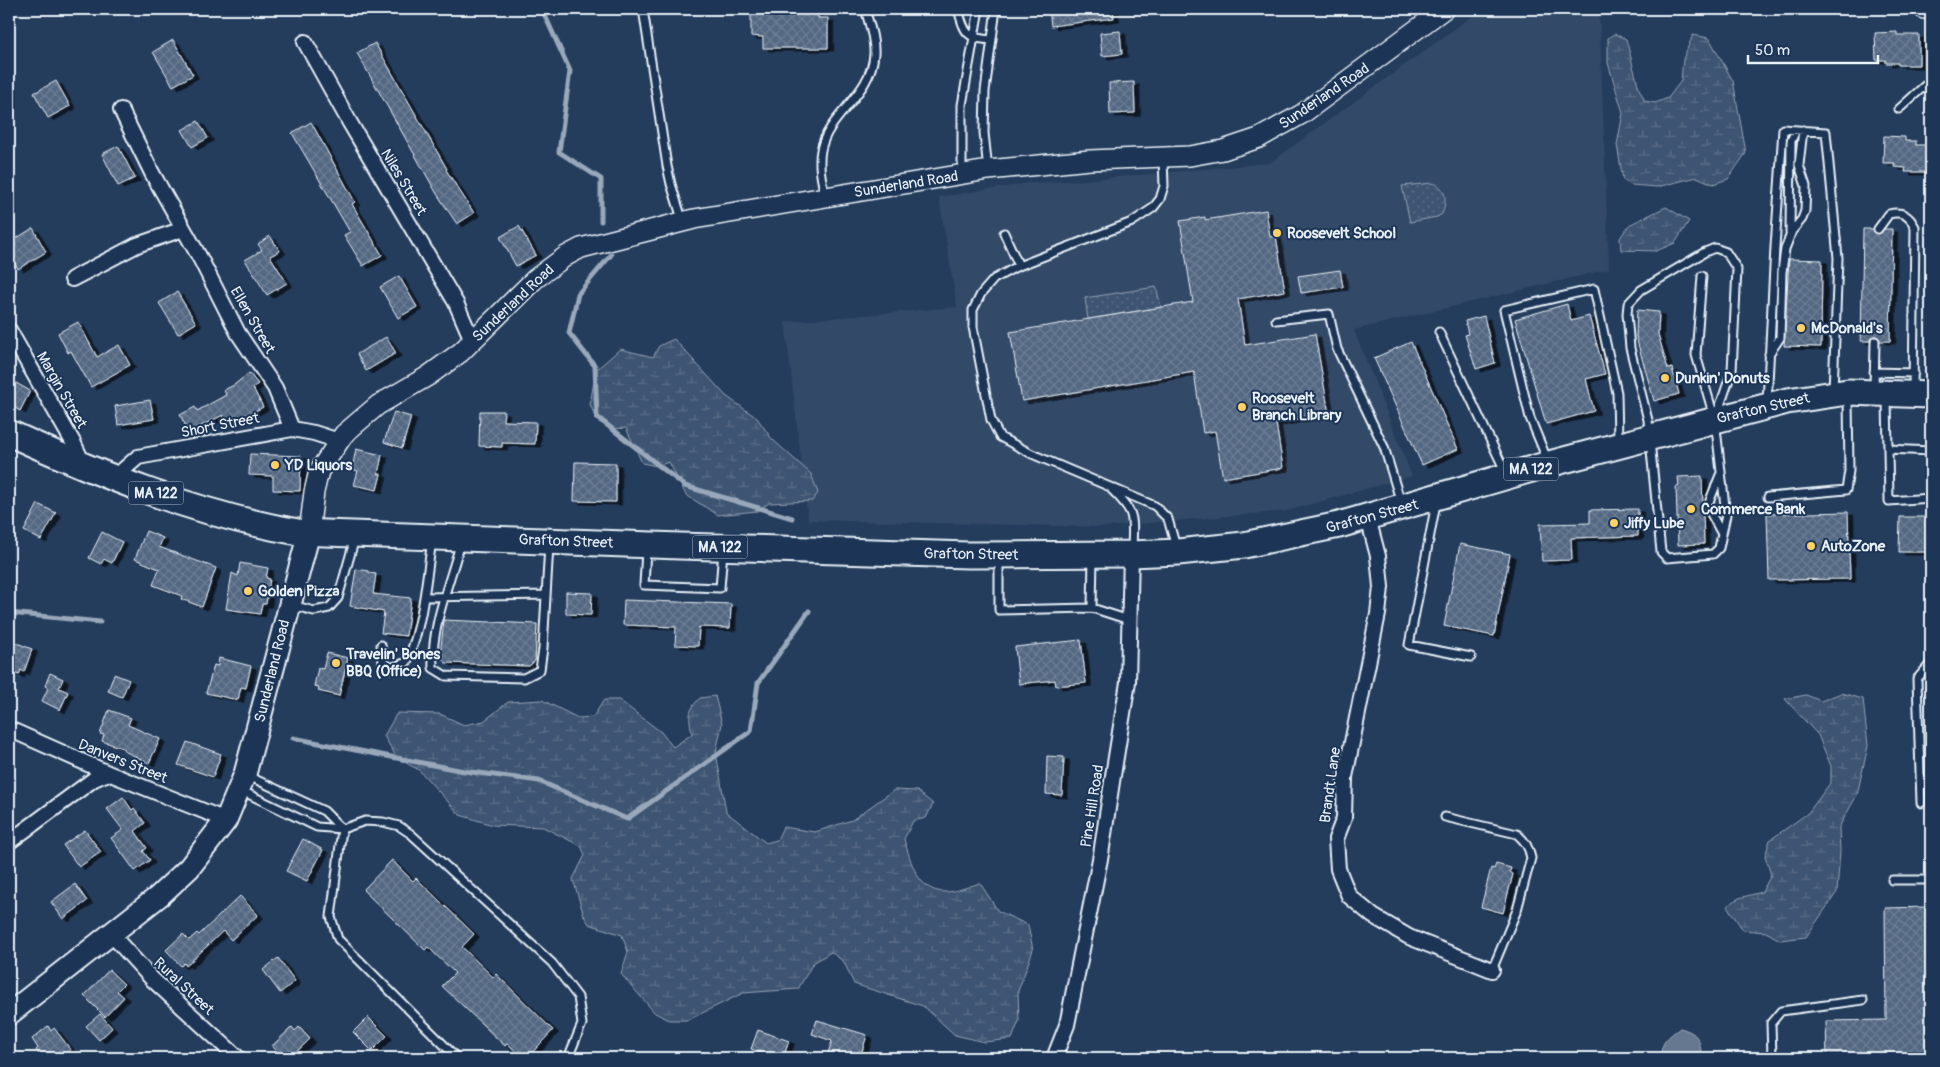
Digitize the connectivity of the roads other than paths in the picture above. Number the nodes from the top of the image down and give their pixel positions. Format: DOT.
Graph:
graph roads {
  1 [pos="643,9"];
  2 [pos="865,9"];
  3 [pos="958,9"];
  4 [pos="979,9"];
  5 [pos="996,9"];
  6 [pos="1444,9"];
  7 [pos="1924,9"];
  8 [pos="1931,9"];
  9 [pos="974,38"];
  10 [pos="992,40"];
  11 [pos="305,42"];
  12 [pos="1931,80"];
  13 [pos="1899,109"];
  14 [pos="121,110"];
  15 [pos="1799,130"];
  16 [pos="1163,158"];
  17 [pos="988,170"];
  18 [pos="962,174"];
  19 [pos="825,197"];
  20 [pos="683,222"];
  21 [pos="183,228"];
  22 [pos="1878,229"];
  23 [pos="1004,233"];
  24 [pos="1790,235"];
  25 [pos="1019,266"];
  26 [pos="1702,276"];
  27 [pos="72,279"];
  28 [pos="1276,320"];
  29 [pos="9,330"];
  30 [pos="1439,332"];
  31 [pos="472,340"];
  32 [pos="1875,341"];
  33 [pos="1769,354"];
  34 [pos="1879,386"];
  35 [pos="1919,387"];
  36 [pos="1841,393"];
  37 [pos="1767,405"];
  38 [pos="1715,420"];
  39 [pos="292,429"];
  40 [pos="9,433"];
  41 [pos="1650,437"];
  42 [pos="339,441"];
  43 [pos="1618,446"];
  44 [pos="1888,449"];
  45 [pos="1931,450"];
  46 [pos="1549,464"];
  47 [pos="85,466"];
  48 [pos="1721,473"];
  49 [pos="1507,476"];
  50 [pos="114,478"];
  51 [pos="1111,488"];
  52 [pos="1768,497"];
  53 [pos="1437,498"];
  54 [pos="1931,498"];
  55 [pos="1710,500"];
  56 [pos="1403,508"];
  57 [pos="1710,512"];
  58 [pos="1368,518"];
  59 [pos="309,533"];
  60 [pos="1722,534"];
  61 [pos="356,535"];
  62 [pos="432,538"];
  63 [pos="462,538"];
  64 [pos="549,540"];
  65 [pos="646,544"];
  66 [pos="723,548"];
  67 [pos="1178,552"];
  68 [pos="1093,554"];
  69 [pos="1132,554"];
  70 [pos="999,555"];
  71 [pos="546,595"];
  72 [pos="424,597"];
  73 [pos="445,598"];
  74 [pos="289,604"];
  75 [pos="1092,608"];
  76 [pos="1129,620"];
  77 [pos="381,645"];
  78 [pos="1471,657"];
  79 [pos="1931,663"];
  80 [pos="9,729"];
  81 [pos="108,773"];
  82 [pos="243,782"];
  83 [pos="1921,803"];
  84 [pos="1445,817"];
  85 [pos="226,820"];
  86 [pos="342,829"];
  87 [pos="9,842"];
  88 [pos="1892,880"];
  89 [pos="1931,880"];
  90 [pos="111,934"];
  91 [pos="1492,970"];
  92 [pos="1863,1000"];
  93 [pos="9,1014"];
  94 [pos="238,1058"];
  95 [pos="457,1058"];
  96 [pos="568,1058"];
  97 [pos="1054,1058"];
  98 [pos="1772,1058"];
  1 -- 20 [label="lane"];
  2 -- 19 [label="lane"];
  3 -- 9 [label="lane"];
  4 -- 9 [label="lane"];
  5 -- 10 [label="lane"];
  6 -- 16 [label="street, Sunderland Road"];
  7 -- 8 [label="street"];
  9 -- 10 [label="lane"];
  9 -- 18 [label="lane"];
  10 -- 17 [label="lane"];
  11 -- 31 [label="street, Niles Street"];
  12 -- 13 [label="lane"];
  14 -- 21 [label="street, Ellen Street"];
  15 -- 24 [label="lane"];
  15 -- 24 [label="lane"];
  15 -- 33 [label="lane"];
  15 -- 36 [label="lane"];
  16 -- 17 [label="street, Sunderland Road"];
  16 -- 25 [label="lane"];
  17 -- 18 [label="street, Sunderland Road"];
  18 -- 19 [label="street, Sunderland Road"];
  19 -- 20 [label="street, Sunderland Road"];
  20 -- 31 [label="street, Sunderland Road"];
  21 -- 27 [label="street"];
  21 -- 39 [label="street, Ellen Street"];
  22 -- 35 [label="lane"];
  23 -- 25 [label="lane"];
  24 -- 33 [label="lane"];
  25 -- 51 [label="lane"];
  26 -- 38 [label="lane"];
  28 -- 56 [label="lane"];
  29 -- 47 [label="street, Margin Street"];
  30 -- 49 [label="lane"];
  31 -- 42 [label="street, Sunderland Road"];
  32 -- 34 [label="lane"];
  33 -- 37 [label="lane"];
  34 -- 35 [label="highway, Grafton Street / MA 122"];
  34 -- 36 [label="highway, Grafton Street / MA 122"];
  34 -- 44 [label="lane"];
  36 -- 37 [label="highway, Grafton Street / MA 122"];
  36 -- 52 [label="lane"];
  37 -- 38 [label="highway, Grafton Street / MA 122"];
  38 -- 41 [label="highway, Grafton Street / MA 122"];
  38 -- 41 [label="lane"];
  38 -- 48 [label="lane"];
  39 -- 42 [label="street, Short Street"];
  39 -- 50 [label="street, Short Street"];
  40 -- 47 [label="highway, Grafton Street / MA 122"];
  41 -- 43 [label="highway, Grafton Street / MA 122"];
  41 -- 60 [label="lane"];
  42 -- 59 [label="street, Sunderland Road"];
  43 -- 46 [label="highway, Grafton Street / MA 122"];
  43 -- 46 [label="lane"];
  44 -- 45 [label="lane"];
  44 -- 54 [label="lane"];
  46 -- 49 [label="highway, Grafton Street / MA 122"];
  47 -- 50 [label="highway, Grafton Street / MA 122"];
  48 -- 55 [label="lane"];
  48 -- 60 [label="lane"];
  49 -- 53 [label="highway, Grafton Street / MA 122"];
  50 -- 59 [label="highway, Grafton Street / MA 122"];
  51 -- 67 [label="lane"];
  51 -- 69 [label="lane"];
  53 -- 56 [label="highway, Grafton Street / MA 122"];
  53 -- 78 [label="lane"];
  56 -- 58 [label="highway, Grafton Street / MA 122"];
  57 -- 60 [label="lane"];
  58 -- 67 [label="highway, Grafton Street / MA 122"];
  58 -- 91 [label="street, Brandt Lane"];
  59 -- 61 [label="highway, Grafton Street / MA 122"];
  59 -- 74 [label="main road, Sunderland Road"];
  61 -- 62 [label="highway, Grafton Street / MA 122"];
  61 -- 74 [label="lane"];
  62 -- 63 [label="highway, Grafton Street / MA 122"];
  62 -- 72 [label="lane"];
  63 -- 64 [label="highway, Grafton Street / MA 122"];
  63 -- 73 [label="lane"];
  64 -- 65 [label="highway, Grafton Street / MA 122"];
  64 -- 71 [label="lane"];
  65 -- 66 [label="highway, Grafton Street / MA 122"];
  65 -- 66 [label="lane"];
  66 -- 70 [label="highway, Grafton Street / MA 122"];
  67 -- 69 [label="highway, Grafton Street / MA 122"];
  68 -- 69 [label="highway, Grafton Street / MA 122"];
  68 -- 70 [label="highway, Grafton Street / MA 122"];
  68 -- 75 [label="lane"];
  69 -- 76 [label="street, Pine Hill Road"];
  70 -- 75 [label="lane"];
  71 -- 73 [label="lane"];
  71 -- 73 [label="lane"];
  72 -- 73 [label="lane"];
  72 -- 77 [label="lane"];
  74 -- 82 [label="main road, Sunderland Road"];
  75 -- 76 [label="lane"];
  76 -- 97 [label="street, Pine Hill Road"];
  79 -- 83 [label="lane"];
  80 -- 81 [label="street, Danvers Street"];
  81 -- 85 [label="street, Danvers Street"];
  81 -- 87 [label="street"];
  82 -- 85 [label="main road, Sunderland Road"];
  82 -- 86 [label="lane"];
  82 -- 86 [label="lane"];
  84 -- 91 [label="lane"];
  85 -- 90 [label="main road, Sunderland Road"];
  86 -- 95 [label="lane"];
  86 -- 96 [label="lane"];
  88 -- 89 [label="lane"];
  90 -- 93 [label="main road, Sunderland Road"];
  90 -- 94 [label="street, Rural Street"];
  92 -- 98 [label="lane"];
}
